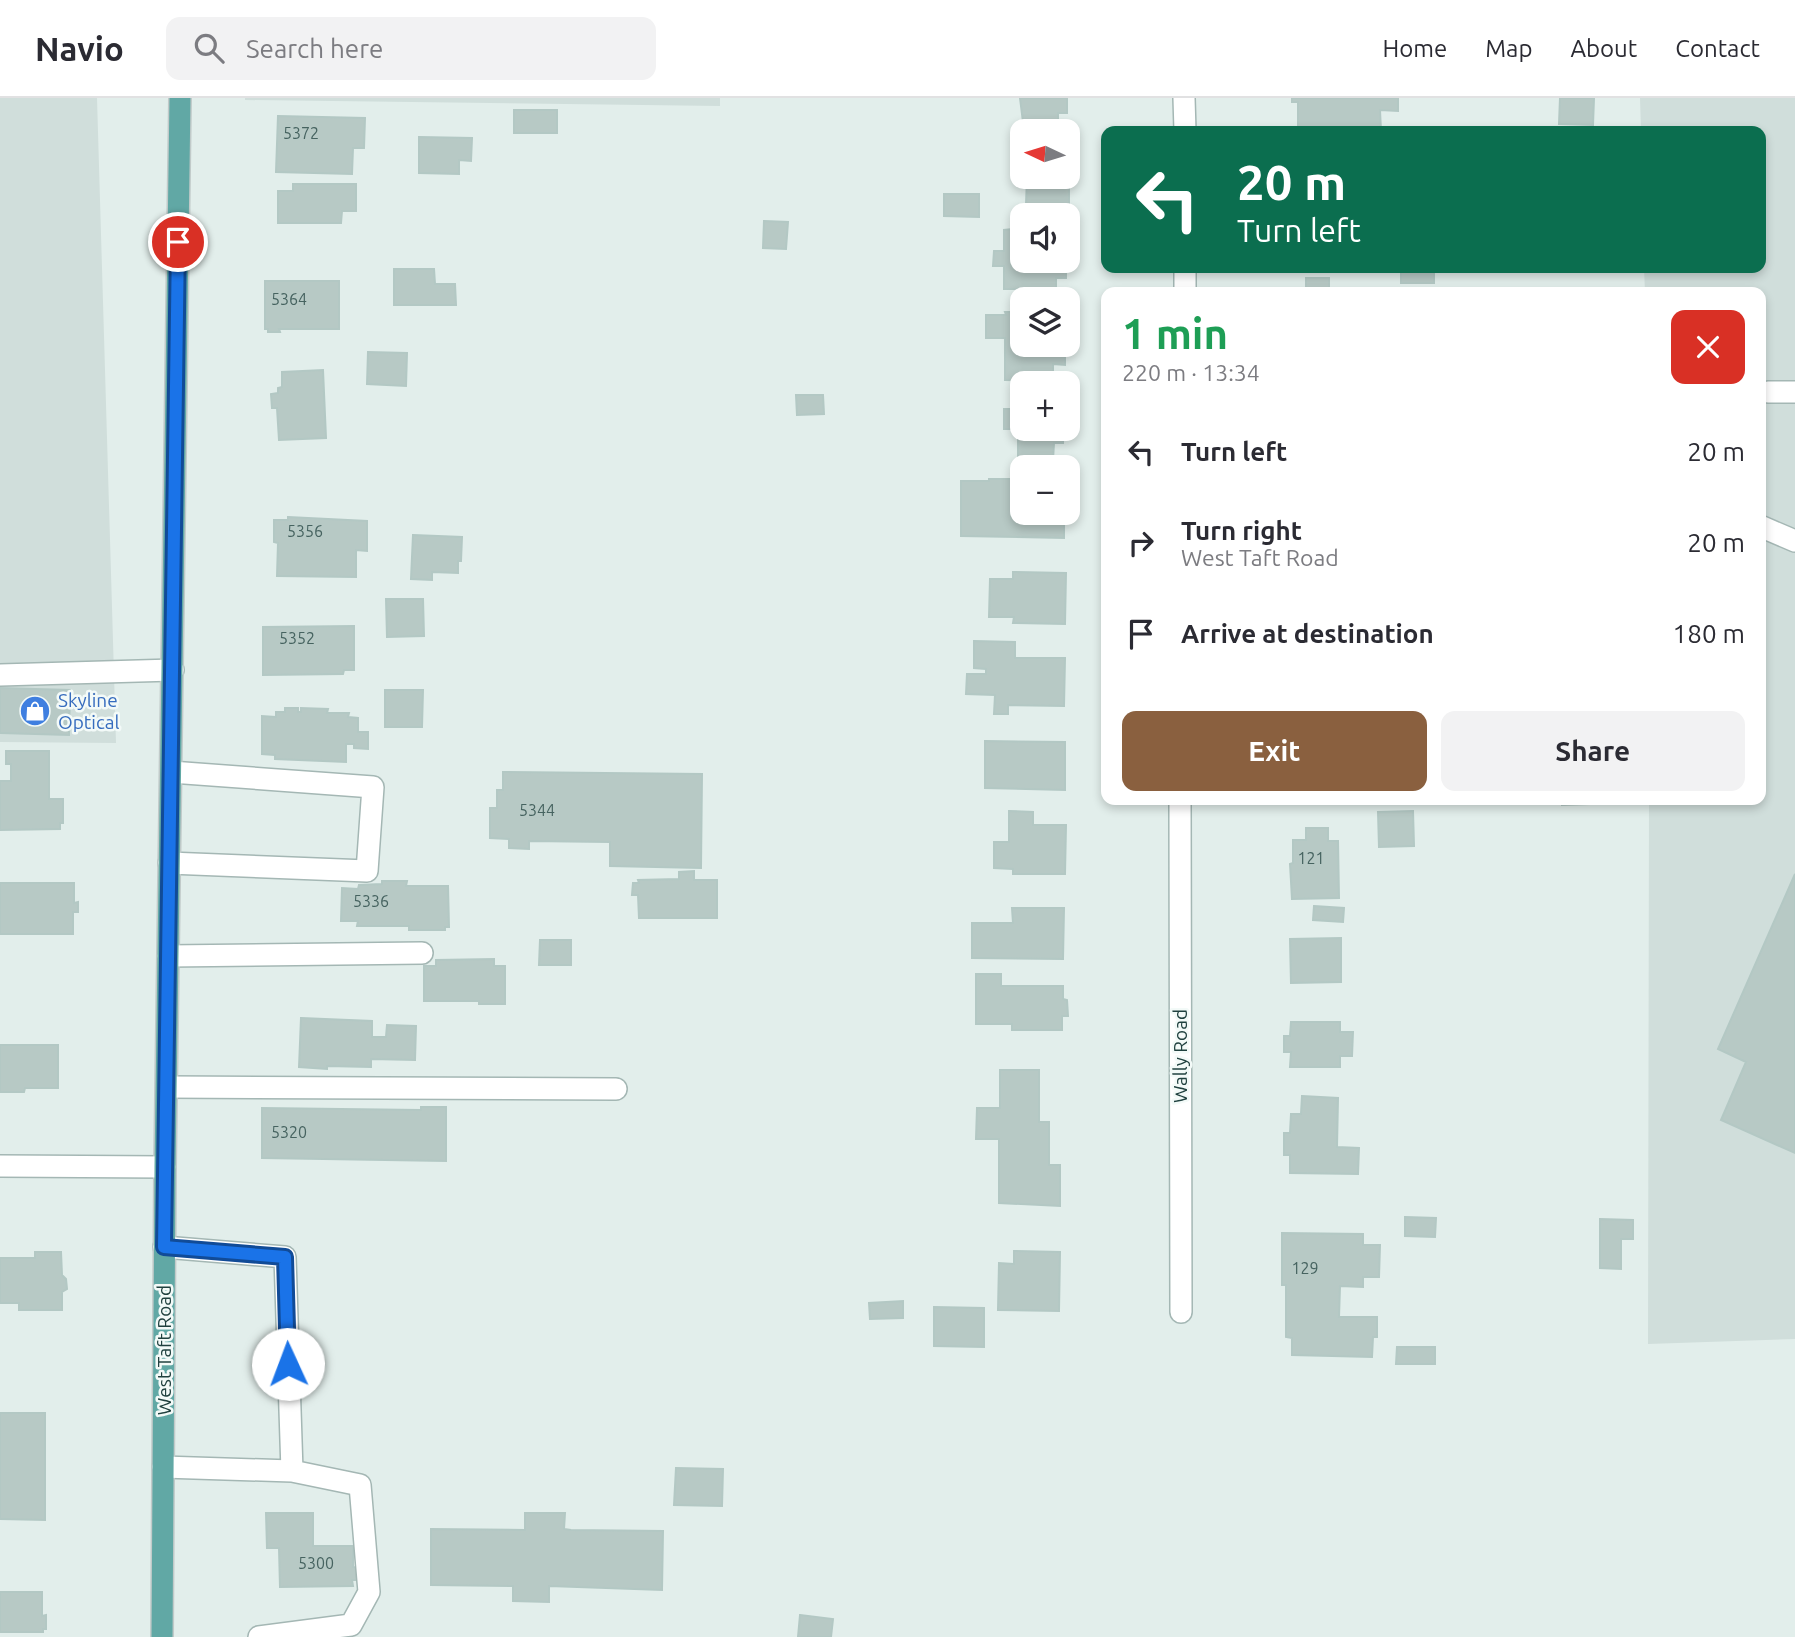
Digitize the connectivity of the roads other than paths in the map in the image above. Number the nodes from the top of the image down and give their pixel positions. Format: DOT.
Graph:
graph roads {
  1 [pos="180,98"];
  2 [pos="1184,98"];
  3 [pos="1185,126"];
  4 [pos="1768,392"];
  5 [pos="1795,392"];
  6 [pos="1766,529"];
  7 [pos="1795,541"];
  8 [pos="173,670"];
  9 [pos="0,675"];
  10 [pos="171,772"];
  11 [pos="1180,805"];
  12 [pos="169,863"];
  13 [pos="422,953"];
  14 [pos="168,957"];
  15 [pos="167,1087"];
  16 [pos="616,1090"];
  17 [pos="0,1166"];
  18 [pos="165,1167"];
  19 [pos="164,1247"];
  20 [pos="1181,1312"];
  21 [pos="163,1467"];
  22 [pos="292,1471"];
  23 [pos="351,1631"];
  24 [pos="162,1637"];
  25 [pos="258,1637"];
  1 -- 8 [label="main road, West Taft Road"];
  2 -- 3 [label="street"];
  4 -- 5 [label="street"];
  6 -- 7 [label="street"];
  8 -- 9 [label="street"];
  8 -- 10 [label="main road, West Taft Road"];
  10 -- 12 [label="main road, West Taft Road"];
  10 -- 12 [label="street"];
  11 -- 20 [label="street, Wally Road"];
  12 -- 14 [label="main road, West Taft Road"];
  13 -- 14 [label="street"];
  14 -- 15 [label="main road, West Taft Road"];
  15 -- 16 [label="street"];
  15 -- 18 [label="main road, West Taft Road"];
  17 -- 18 [label="street"];
  18 -- 19 [label="main road, West Taft Road"];
  19 -- 21 [label="main road, West Taft Road"];
  19 -- 22 [label="street"];
  21 -- 22 [label="street"];
  21 -- 24 [label="main road, West Taft Road"];
  22 -- 23 [label="street"];
  23 -- 25 [label="street"];
}
